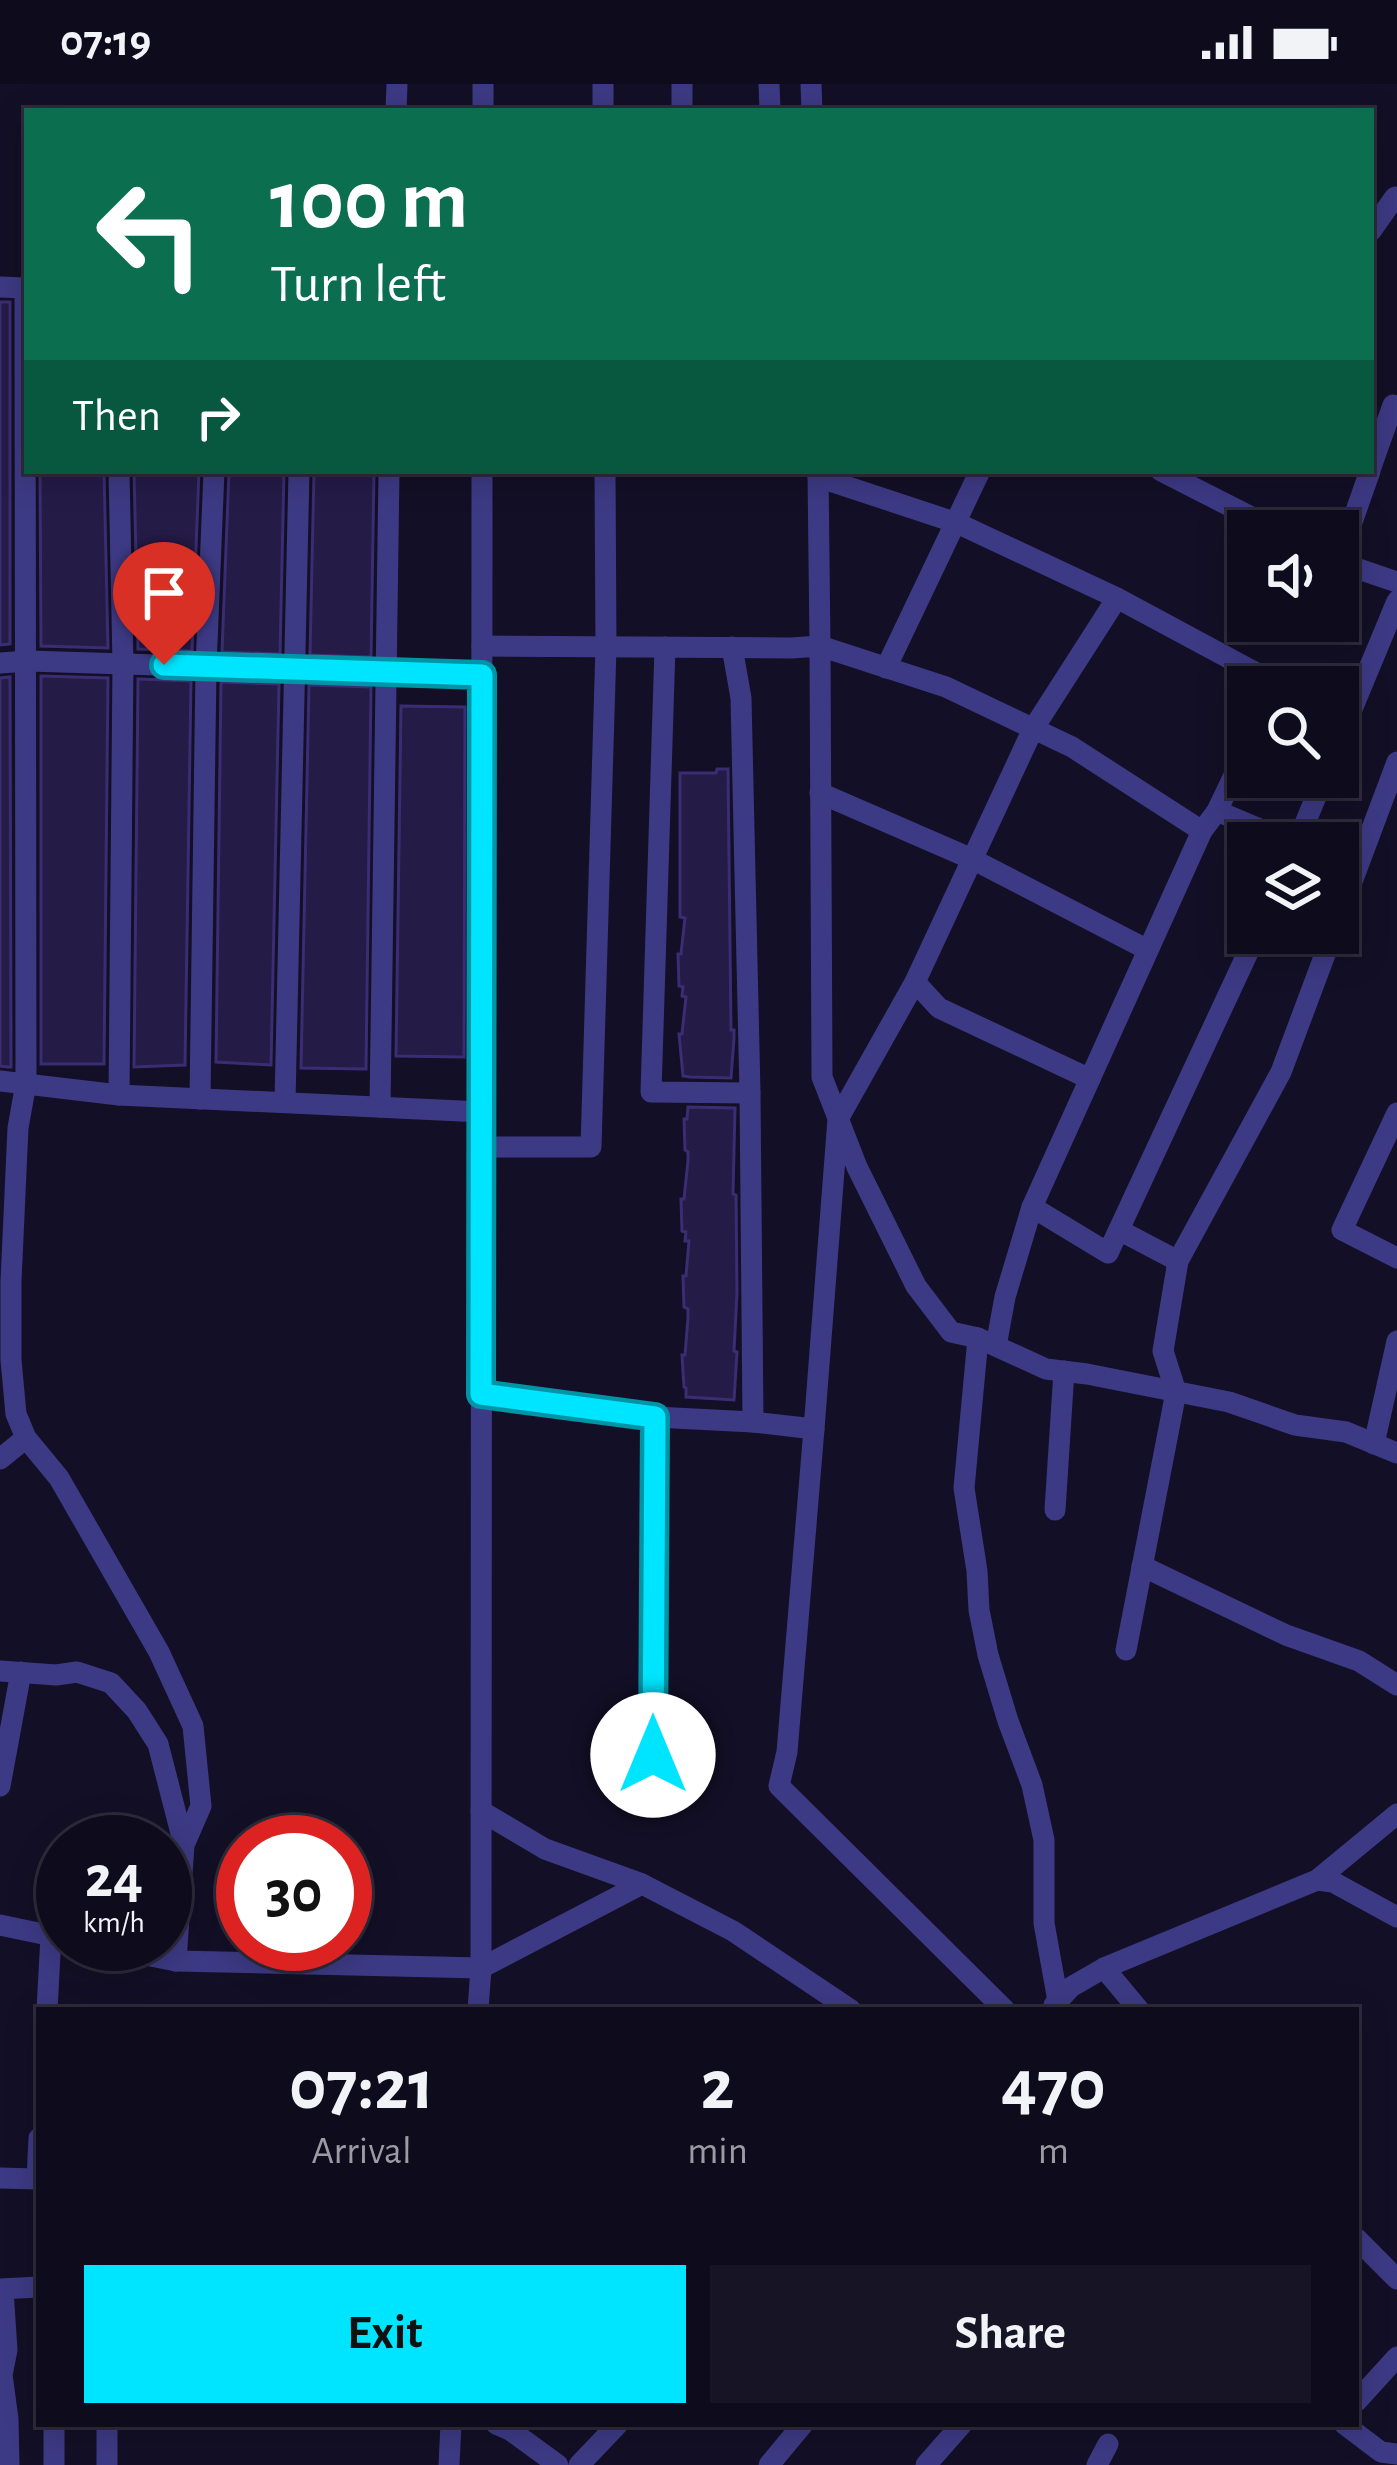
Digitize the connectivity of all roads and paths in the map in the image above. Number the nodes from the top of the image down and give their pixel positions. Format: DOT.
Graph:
graph roads {
  1 [pos="1395,197"];
  2 [pos="1374,227"];
  3 [pos="1387,401"];
  4 [pos="1374,453"];
  5 [pos="27,474"];
  6 [pos="118,474"];
  7 [pos="214,474"];
  8 [pos="299,474"];
  9 [pos="389,474"];
  10 [pos="482,474"];
  11 [pos="605,474"];
  12 [pos="818,474"];
  13 [pos="979,474"];
  14 [pos="1167,474"];
  15 [pos="1368,474"];
  16 [pos="1238,510"];
  17 [pos="957,523"];
  18 [pos="1397,582"];
  19 [pos="1117,598"];
  20 [pos="1397,601"];
  21 [pos="482,646"];
  22 [pos="606,646"];
  23 [pos="820,646"];
  24 [pos="664,647"];
  25 [pos="731,647"];
  26 [pos="28,661"];
  27 [pos="0,663"];
  28 [pos="123,664"];
  29 [pos="1244,666"];
  30 [pos="206,667"];
  31 [pos="886,668"];
  32 [pos="293,670"];
  33 [pos="386,672"];
  34 [pos="482,675"];
  35 [pos="1359,692"];
  36 [pos="1033,729"];
  37 [pos="1397,762"];
  38 [pos="1227,790"];
  39 [pos="820,793"];
  40 [pos="1217,811"];
  41 [pos="1244,822"];
  42 [pos="1202,831"];
  43 [pos="972,859"];
  44 [pos="1359,863"];
  45 [pos="1148,950"];
  46 [pos="1247,954"];
  47 [pos="1325,954"];
  48 [pos="915,982"];
  49 [pos="1090,1079"];
  50 [pos="0,1081"];
  51 [pos="26,1083"];
  52 [pos="750,1093"];
  53 [pos="119,1095"];
  54 [pos="200,1099"];
  55 [pos="285,1102"];
  56 [pos="380,1107"];
  57 [pos="482,1112"];
  58 [pos="1397,1113"];
  59 [pos="838,1120"];
  60 [pos="482,1147"];
  61 [pos="1032,1207"];
  62 [pos="1119,1230"];
  63 [pos="1397,1258"];
  64 [pos="1178,1261"];
  65 [pos="1397,1340"];
  66 [pos="987,1342"];
  67 [pos="1064,1371"];
  68 [pos="1176,1392"];
  69 [pos="481,1394"];
  70 [pos="655,1417"];
  71 [pos="753,1422"];
  72 [pos="814,1429"];
  73 [pos="26,1438"];
  74 [pos="1375,1444"];
  75 [pos="1397,1453"];
  76 [pos="0,1459"];
  77 [pos="1054,1510"];
  78 [pos="1142,1566"];
  79 [pos="1126,1650"];
  80 [pos="10,1671"];
  81 [pos="1395,1679"];
  82 [pos="653,1755"];
  83 [pos="0,1786"];
  84 [pos="481,1811"];
  85 [pos="1397,1814"];
  86 [pos="176,1815"];
  87 [pos="192,1827"];
  88 [pos="1317,1880"];
  89 [pos="642,1884"];
  90 [pos="1397,1917"];
  91 [pos="0,1925"];
  92 [pos="36,1933"];
  93 [pos="192,1961"];
  94 [pos="481,1968"];
  95 [pos="1103,1968"];
  96 [pos="52,1971"];
  97 [pos="1053,2006"];
  98 [pos="46,2007"];
  99 [pos="478,2007"];
  100 [pos="846,2007"];
  101 [pos="1002,2007"];
  102 [pos="1136,2007"];
  103 [pos="0,2178"];
  104 [pos="36,2187"];
  105 [pos="1359,2241"];
  106 [pos="1397,2279"];
  107 [pos="36,2287"];
  108 [pos="1,2289"];
  109 [pos="1397,2357"];
  110 [pos="1359,2399"];
  111 [pos="54,2427"];
  112 [pos="107,2427"];
  113 [pos="452,2427"];
  114 [pos="503,2427"];
  115 [pos="615,2427"];
  116 [pos="959,2427"];
  117 [pos="1348,2427"];
  118 [pos="791,2428"];
  119 [pos="1108,2444"];
  120 [pos="1397,2454"];
  121 [pos="9,2465"];
  122 [pos="54,2465"];
  123 [pos="107,2465"];
  124 [pos="449,2465"];
  125 [pos="558,2465"];
  126 [pos="578,2465"];
  127 [pos="769,2465"];
  128 [pos="926,2465"];
  129 [pos="1097,2465"];
  1 -- 2 [label="street"];
  3 -- 4 [label="street"];
  5 -- 26 [label="street"];
  6 -- 28 [label="street"];
  7 -- 30 [label="street"];
  8 -- 32 [label="street"];
  9 -- 33 [label="street"];
  10 -- 21 [label="street"];
  11 -- 22 [label="street"];
  12 -- 17 [label="street"];
  12 -- 23 [label="street"];
  13 -- 17 [label="street"];
  14 -- 16 [label="street"];
  15 -- 18 [label="street"];
  17 -- 19 [label="street"];
  17 -- 31 [label="street"];
  19 -- 29 [label="street"];
  19 -- 36 [label="street"];
  20 -- 35 [label="street"];
  21 -- 22 [label="street"];
  21 -- 34 [label="street"];
  22 -- 24 [label="street"];
  22 -- 60 [label="street"];
  23 -- 25 [label="street"];
  23 -- 31 [label="street"];
  23 -- 39 [label="street"];
  24 -- 25 [label="street"];
  24 -- 52 [label="street"];
  25 -- 52 [label="street"];
  26 -- 27 [label="street"];
  26 -- 28 [label="street"];
  26 -- 51 [label="street"];
  28 -- 30 [label="street"];
  28 -- 53 [label="street"];
  30 -- 32 [label="street"];
  30 -- 54 [label="street"];
  31 -- 36 [label="street"];
  32 -- 33 [label="street"];
  32 -- 55 [label="street"];
  33 -- 34 [label="street"];
  33 -- 56 [label="street"];
  34 -- 57 [label="street"];
  36 -- 42 [label="street"];
  36 -- 43 [label="street"];
  37 -- 44 [label="street"];
  38 -- 40 [label="street"];
  39 -- 43 [label="street"];
  39 -- 59 [label="street"];
  40 -- 41 [label="street"];
  40 -- 42 [label="street"];
  42 -- 45 [label="street"];
  43 -- 45 [label="street"];
  43 -- 48 [label="street"];
  45 -- 49 [label="street"];
  46 -- 62 [label="street"];
  47 -- 64 [label="street"];
  48 -- 49 [label="street"];
  48 -- 59 [label="street"];
  49 -- 61 [label="street"];
  50 -- 51 [label="street"];
  51 -- 53 [label="street"];
  51 -- 73 [label="street"];
  52 -- 71 [label="street"];
  53 -- 54 [label="street"];
  54 -- 55 [label="street"];
  55 -- 56 [label="street"];
  56 -- 57 [label="street"];
  57 -- 60 [label="street"];
  58 -- 63 [label="street"];
  59 -- 66 [label="street"];
  59 -- 72 [label="street"];
  60 -- 69 [label="street"];
  61 -- 62 [label="street"];
  61 -- 66 [label="street"];
  62 -- 64 [label="street"];
  64 -- 68 [label="street"];
  65 -- 74 [label="street"];
  66 -- 67 [label="street"];
  66 -- 97 [label="street"];
  67 -- 68 [label="street"];
  67 -- 77 [label="street"];
  68 -- 74 [label="street"];
  68 -- 78 [label="street"];
  69 -- 70 [label="street"];
  69 -- 84 [label="street"];
  70 -- 71 [label="street"];
  70 -- 82 [label="street"];
  71 -- 72 [label="street"];
  72 -- 101 [label="street"];
  73 -- 76 [label="street"];
  73 -- 87 [label="street"];
  74 -- 75 [label="street"];
  78 -- 79 [label="street"];
  78 -- 81 [label="street"];
  80 -- 83 [label="street"];
  80 -- 86 [label="street"];
  84 -- 89 [label="street"];
  84 -- 94 [label="street"];
  85 -- 88 [label="street"];
  88 -- 90 [label="street"];
  88 -- 95 [label="street"];
  89 -- 94 [label="street"];
  89 -- 100 [label="street"];
  91 -- 92 [label="street"];
  93 -- 94 [label="street"];
  94 -- 99 [label="street"];
  95 -- 97 [label="street"];
  95 -- 102 [label="street"];
  96 -- 98 [label="street"];
  103 -- 104 [label="street"];
  105 -- 106 [label="street"];
  107 -- 108 [label="street"];
  108 -- 121 [label="street"];
  109 -- 110 [label="street"];
  111 -- 122 [label="street"];
  112 -- 123 [label="street"];
  113 -- 124 [label="street"];
  114 -- 125 [label="street"];
  115 -- 126 [label="street"];
  116 -- 128 [label="street"];
  117 -- 120 [label="street"];
  118 -- 127 [label="street"];
  119 -- 129 [label="street"];
}
